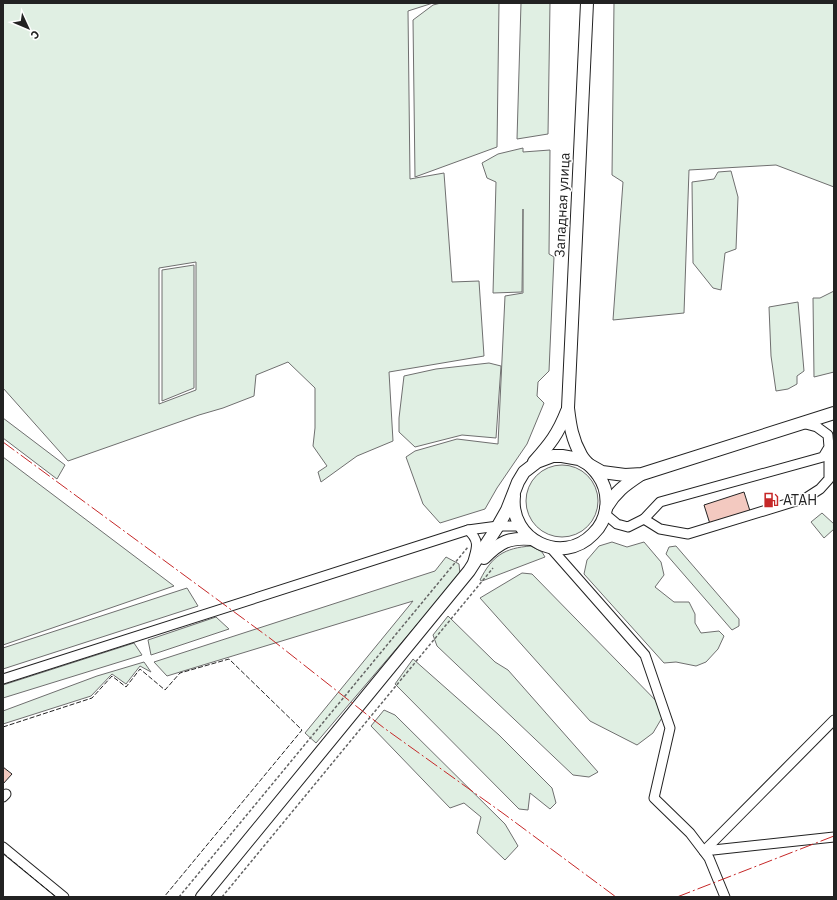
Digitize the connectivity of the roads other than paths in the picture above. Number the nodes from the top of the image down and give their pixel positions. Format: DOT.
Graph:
graph roads {
  1 [pos="587,3"];
  2 [pos="568,408"];
  3 [pos="834,413"];
  4 [pos="800,423"];
  5 [pos="829,447"];
  6 [pos="586,463"];
  7 [pos="524,472"];
  8 [pos="642,474"];
  9 [pos="515,493"];
  10 [pos="606,511"];
  11 [pos="644,519"];
  12 [pos="498,526"];
  13 [pos="520,526"];
  14 [pos="468,530"];
  15 [pos="532,539"];
  16 [pos="550,547"];
  17 [pos="469,571"];
  18 [pos="3,679"];
  19 [pos="834,720"];
  20 [pos="834,837"];
  21 [pos="3,847"];
  22 [pos="704,851"];
  23 [pos="64,897"];
  24 [pos="202,897"];
  25 [pos="725,897"];
  1 -- 2 [label="main road, Западная улица"];
  2 -- 6 [label="main road, Западная улица"];
  2 -- 7 [label="main road, Западная улица"];
  3 -- 4 [label="main road"];
  4 -- 5 [label="lane"];
  4 -- 8 [label="main road"];
  5 -- 11 [label="lane"];
  5 -- 11 [label="lane"];
  6 -- 7 [label="main road"];
  6 -- 8 [label="main road"];
  6 -- 10 [label="main road"];
  7 -- 9 [label="main road"];
  8 -- 10 [label="main road"];
  9 -- 12 [label="main road"];
  9 -- 13 [label="main road"];
  10 -- 11 [label="lane"];
  10 -- 16 [label="main road"];
  12 -- 13 [label="lane"];
  12 -- 14 [label="lane"];
  12 -- 17 [label="main road"];
  13 -- 15 [label="main road"];
  14 -- 17 [label="lane"];
  14 -- 18 [label="lane"];
  15 -- 16 [label="main road"];
  15 -- 17 [label="main road"];
  16 -- 22 [label="lane"];
  17 -- 24 [label="main road"];
  19 -- 22 [label="lane"];
  20 -- 22 [label="lane"];
  21 -- 23 [label="lane"];
  22 -- 25 [label="lane"];
}
